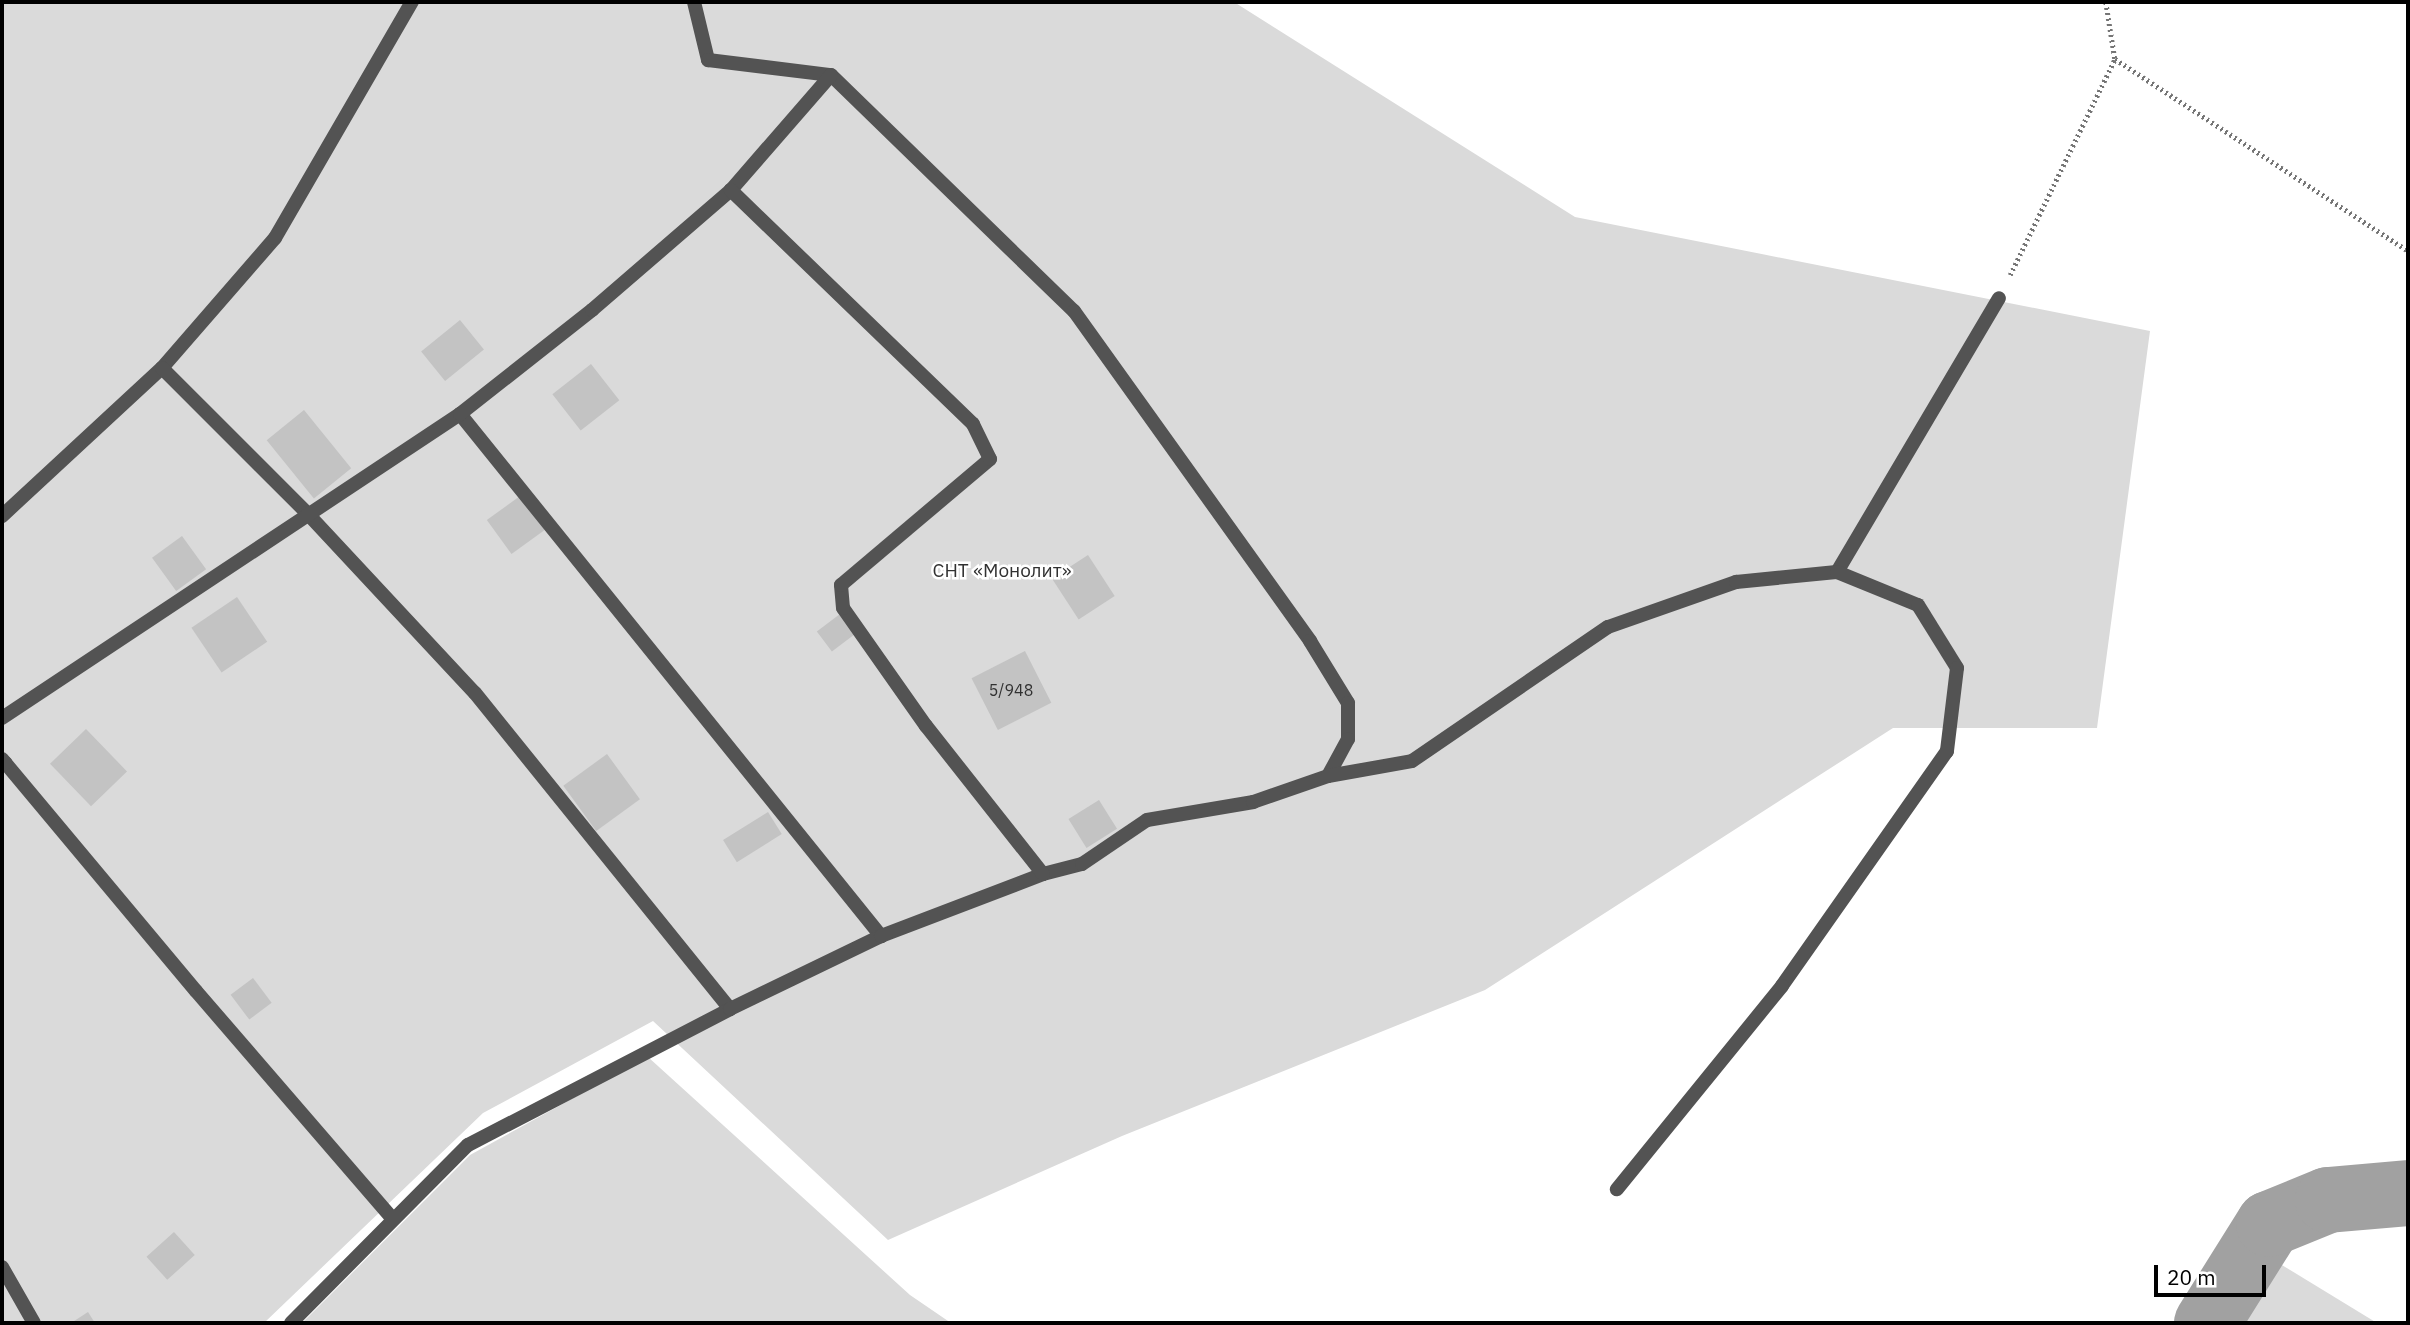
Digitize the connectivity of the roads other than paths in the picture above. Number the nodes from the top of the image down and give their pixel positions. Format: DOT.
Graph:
graph roads {
  1 [pos="412,2"];
  2 [pos="694,2"];
  3 [pos="831,75"];
  4 [pos="731,190"];
  5 [pos="1999,298"];
  6 [pos="162,368"];
  7 [pos="460,414"];
  8 [pos="307,513"];
  9 [pos="2,516"];
  10 [pos="1837,572"];
  11 [pos="2,718"];
  12 [pos="3,762"];
  13 [pos="1328,776"];
  14 [pos="1043,874"];
  15 [pos="881,936"];
  16 [pos="730,1009"];
  17 [pos="1617,1189"];
  18 [pos="394,1219"];
  19 [pos="2,1267"];
  20 [pos="34,1323"];
  21 [pos="290,1323"];
  1 -- 6 [label="lane"];
  2 -- 3 [label="lane"];
  3 -- 4 [label="lane"];
  3 -- 13 [label="lane"];
  4 -- 7 [label="lane"];
  4 -- 14 [label="lane"];
  5 -- 10 [label="lane"];
  6 -- 8 [label="lane"];
  6 -- 9 [label="lane"];
  7 -- 8 [label="lane"];
  7 -- 15 [label="lane"];
  8 -- 11 [label="lane"];
  8 -- 16 [label="lane"];
  10 -- 13 [label="lane"];
  10 -- 17 [label="lane"];
  12 -- 18 [label="lane"];
  13 -- 14 [label="lane"];
  14 -- 15 [label="lane"];
  15 -- 16 [label="lane"];
  16 -- 18 [label="lane"];
  18 -- 21 [label="lane"];
  19 -- 20 [label="lane"];
}
